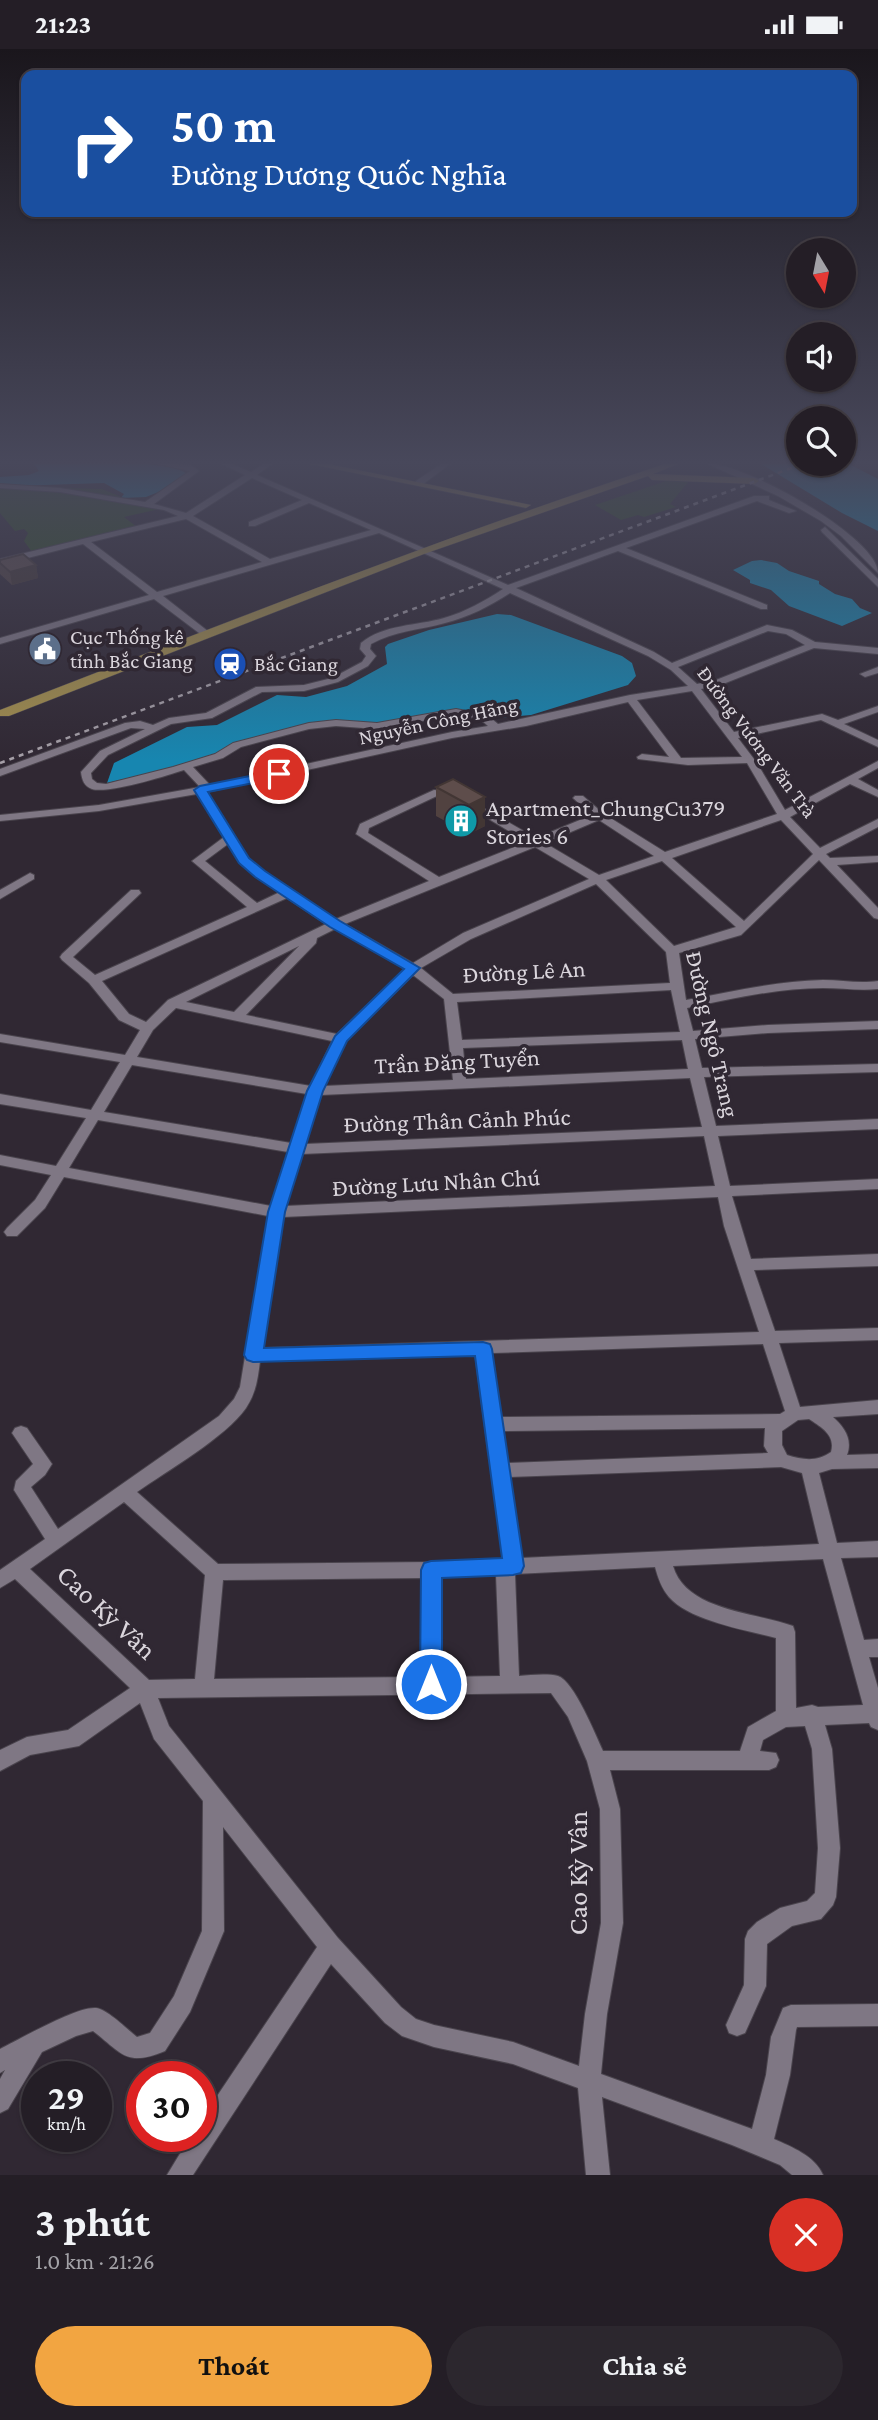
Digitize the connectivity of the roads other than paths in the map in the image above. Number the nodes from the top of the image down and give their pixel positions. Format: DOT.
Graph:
graph roads {
  1 [pos="114,563"];
  2 [pos="270,563"];
  3 [pos="396,563"];
  4 [pos="453,563"];
  5 [pos="581,563"];
  6 [pos="655,563"];
  7 [pos="857,563"];
  8 [pos="878,585"];
  9 [pos="509,589"];
  10 [pos="157,596"];
  11 [pos="764,607"];
  12 [pos="208,637"];
  13 [pos="0,641"];
  14 [pos="813,645"];
  15 [pos="878,652"];
  16 [pos="672,666"];
  17 [pos="878,670"];
  18 [pos="864,674"];
  19 [pos="695,688"];
  20 [pos="630,698"];
  21 [pos="878,709"];
  22 [pos="3,719"];
  23 [pos="838,723"];
  24 [pos="495,727"];
  25 [pos="152,728"];
  26 [pos="732,736"];
  27 [pos="878,744"];
  28 [pos="642,757"];
  29 [pos="750,759"];
  30 [pos="678,761"];
  31 [pos="878,764"];
  32 [pos="186,766"];
  33 [pos="0,773"];
  34 [pos="849,779"];
  35 [pos="204,790"];
  36 [pos="878,794"];
  37 [pos="579,798"];
  38 [pos="600,816"];
  39 [pos="783,816"];
  40 [pos="0,818"];
  41 [pos="878,822"];
  42 [pos="231,837"];
  43 [pos="535,842"];
  44 [pos="664,857"];
  45 [pos="825,857"];
  46 [pos="878,859"];
  47 [pos="30,877"];
  48 [pos="598,879"];
  49 [pos="438,882"];
  50 [pos="135,893"];
  51 [pos="288,893"];
  52 [pos="0,895"];
  53 [pos="255,907"];
  54 [pos="878,915"];
  55 [pos="335,924"];
  56 [pos="743,927"];
  57 [pos="320,931"];
  58 [pos="672,951"];
  59 [pos="413,968"];
  60 [pos="94,980"];
  61 [pos="878,985"];
  62 [pos="678,986"];
  63 [pos="450,998"];
  64 [pos="173,1003"];
  65 [pos="680,1005"];
  66 [pos="237,1017"];
  67 [pos="878,1025"];
  68 [pos="148,1027"];
  69 [pos="687,1036"];
  70 [pos="0,1038"];
  71 [pos="340,1039"];
  72 [pos="454,1044"];
  73 [pos="130,1060"];
  74 [pos="878,1068"];
  75 [pos="695,1073"];
  76 [pos="460,1083"];
  77 [pos="315,1091"];
  78 [pos="0,1100"];
  79 [pos="96,1114"];
  80 [pos="878,1124"];
  81 [pos="711,1132"];
  82 [pos="296,1149"];
  83 [pos="0,1160"];
  84 [pos="60,1171"];
  85 [pos="878,1184"];
  86 [pos="724,1191"];
  87 [pos="276,1212"];
  88 [pos="12,1231"];
  89 [pos="878,1260"];
  90 [pos="745,1265"];
  91 [pos="878,1334"];
  92 [pos="768,1337"];
  93 [pos="483,1349"];
  94 [pos="253,1355"];
  95 [pos="878,1407"];
  96 [pos="795,1415"];
  97 [pos="493,1424"];
  98 [pos="21,1433"];
  99 [pos="781,1460"];
  100 [pos="878,1461"];
  101 [pos="833,1462"];
  102 [pos="809,1468"];
  103 [pos="500,1470"];
  104 [pos="125,1492"];
  105 [pos="56,1541"];
  106 [pos="878,1549"];
  107 [pos="830,1551"];
  108 [pos="662,1559"];
  109 [pos="509,1567"];
  110 [pos="431,1570"];
  111 [pos="214,1572"];
  112 [pos="8,1574"];
  113 [pos="878,1648"];
  114 [pos="857,1649"];
  115 [pos="510,1683"];
  116 [pos="431,1684"];
  117 [pos="204,1687"];
  118 [pos="145,1689"];
  119 [pos="812,1714"];
  120 [pos="786,1717"];
  121 [pos="877,1717"];
  122 [pos="747,1760"];
  123 [pos="769,1760"];
  124 [pos="0,1761"];
  125 [pos="597,1762"];
  126 [pos="213,1799"];
  127 [pos="331,1946"];
  128 [pos="878,2015"];
  129 [pos="737,2025"];
  130 [pos="34,2045"];
  131 [pos="0,2061"];
  132 [pos="589,2081"];
  133 [pos="0,2101"];
  134 [pos="762,2145"];
  135 [pos="178,2175"];
  136 [pos="597,2175"];
  137 [pos="811,2175"];
  1 -- 10 [label="street"];
  2 -- 10 [label="street"];
  3 -- 12 [label="main road"];
  4 -- 9 [label="street, Đường Vương Văn Trà"];
  5 -- 9 [label="street"];
  6 -- 11 [label="street"];
  7 -- 8 [label="street"];
  9 -- 16 [label="street, Đường Vương Văn Trà"];
  9 -- 25 [label="street"];
  10 -- 12 [label="street"];
  10 -- 13 [label="street"];
  12 -- 22 [label="main road"];
  14 -- 15 [label="street, Nguyễn Công Hãng"];
  14 -- 16 [label="street"];
  14 -- 19 [label="street, Nguyễn Công Hãng"];
  16 -- 19 [label="street, Đường Vương Văn Trà"];
  17 -- 18 [label="street"];
  19 -- 20 [label="street, Nguyễn Công Hãng"];
  19 -- 26 [label="street, Đường Vương Văn Trà"];
  20 -- 24 [label="street, Nguyễn Công Hãng"];
  20 -- 30 [label="street"];
  21 -- 23 [label="street"];
  23 -- 26 [label="street"];
  23 -- 27 [label="street"];
  24 -- 32 [label="street"];
  24 -- 35 [label="street, Nguyễn Công Hãng"];
  25 -- 32 [label="street"];
  25 -- 33 [label="street"];
  26 -- 29 [label="street, Đường Vương Văn Trà"];
  28 -- 30 [label="street"];
  29 -- 30 [label="street"];
  29 -- 39 [label="street, Đường Vương Văn Trà"];
  31 -- 34 [label="street"];
  32 -- 35 [label="street, Đường Lê An"];
  34 -- 36 [label="street"];
  34 -- 39 [label="street"];
  35 -- 40 [label="street, Nguyễn Công Hãng"];
  35 -- 42 [label="street, Đường Lê An"];
  37 -- 38 [label="street"];
  38 -- 43 [label="street"];
  38 -- 44 [label="street"];
  39 -- 44 [label="street"];
  39 -- 45 [label="street, Đường Vương Văn Trà"];
  41 -- 45 [label="street"];
  42 -- 51 [label="street, Đường Lê An"];
  42 -- 53 [label="street"];
  43 -- 48 [label="street, Đường Ngô Trang"];
  43 -- 49 [label="street"];
  43 -- 49 [label="street, Đường Ngô Trang"];
  44 -- 48 [label="street"];
  44 -- 56 [label="street"];
  45 -- 46 [label="street"];
  45 -- 54 [label="street, Đường Vương Văn Trà"];
  45 -- 56 [label="street"];
  47 -- 52 [label="street"];
  48 -- 58 [label="street, Đường Ngô Trang"];
  48 -- 59 [label="street"];
  49 -- 55 [label="street"];
  50 -- 60 [label="street"];
  51 -- 53 [label="street"];
  51 -- 55 [label="street, Đường Lê An"];
  53 -- 60 [label="street"];
  55 -- 57 [label="street"];
  55 -- 59 [label="street, Đường Lê An"];
  56 -- 58 [label="street"];
  57 -- 64 [label="street"];
  57 -- 66 [label="street"];
  58 -- 62 [label="street, Đường Ngô Trang"];
  59 -- 63 [label="street, Đường Lê An"];
  59 -- 71 [label="street"];
  60 -- 68 [label="street"];
  61 -- 65 [label="street"];
  62 -- 63 [label="street, Đường Lê An"];
  62 -- 65 [label="street, Đường Ngô Trang"];
  63 -- 72 [label="street"];
  64 -- 66 [label="street"];
  64 -- 68 [label="street"];
  65 -- 69 [label="street, Đường Ngô Trang"];
  66 -- 71 [label="street"];
  67 -- 69 [label="street"];
  68 -- 73 [label="street"];
  69 -- 72 [label="street"];
  69 -- 75 [label="street, Đường Ngô Trang"];
  70 -- 73 [label="street, Trần Đăng Tuyển"];
  71 -- 77 [label="street"];
  72 -- 76 [label="street"];
  73 -- 77 [label="street, Trần Đăng Tuyển"];
  73 -- 79 [label="street"];
  74 -- 75 [label="street, Trần Đăng Tuyển"];
  75 -- 76 [label="street, Trần Đăng Tuyển"];
  75 -- 81 [label="street, Đường Ngô Trang"];
  76 -- 77 [label="street, Trần Đăng Tuyển"];
  77 -- 82 [label="street"];
  78 -- 79 [label="street, Đường Thân Cảnh Phúc"];
  79 -- 82 [label="street, Đường Thân Cảnh Phúc"];
  79 -- 84 [label="street"];
  80 -- 81 [label="street, Đường Thân Cảnh Phúc"];
  81 -- 82 [label="street, Đường Thân Cảnh Phúc"];
  81 -- 86 [label="street, Đường Ngô Trang"];
  82 -- 87 [label="street"];
  83 -- 84 [label="street, Đường Lưu Nhân Chú"];
  84 -- 87 [label="street, Đường Lưu Nhân Chú"];
  84 -- 88 [label="street"];
  85 -- 86 [label="street, Đường Lưu Nhân Chú"];
  86 -- 87 [label="street, Đường Lưu Nhân Chú"];
  86 -- 90 [label="street, Đường Ngô Trang"];
  87 -- 94 [label="street"];
  89 -- 90 [label="street"];
  90 -- 92 [label="street, Đường Ngô Trang"];
  91 -- 92 [label="street"];
  92 -- 93 [label="street"];
  92 -- 96 [label="street, Đường Ngô Trang"];
  93 -- 94 [label="street"];
  93 -- 97 [label="street"];
  94 -- 104 [label="street"];
  95 -- 96 [label="street"];
  96 -- 97 [label="street"];
  96 -- 99 [label="street"];
  96 -- 101 [label="street"];
  97 -- 103 [label="street"];
  98 -- 105 [label="street"];
  99 -- 102 [label="street"];
  99 -- 103 [label="street"];
  100 -- 101 [label="street"];
  101 -- 102 [label="street"];
  102 -- 107 [label="street"];
  103 -- 109 [label="street"];
  104 -- 105 [label="street"];
  104 -- 111 [label="street"];
  105 -- 112 [label="street"];
  106 -- 107 [label="street"];
  107 -- 108 [label="street"];
  107 -- 114 [label="street"];
  108 -- 109 [label="street"];
  108 -- 120 [label="street"];
  109 -- 110 [label="street"];
  109 -- 115 [label="street"];
  110 -- 111 [label="street"];
  110 -- 116 [label="street"];
  111 -- 117 [label="street"];
  112 -- 118 [label="street, Cao Kỳ Vân"];
  113 -- 114 [label="street"];
  114 -- 121 [label="street"];
  115 -- 116 [label="street, Cao Kỳ Vân"];
  115 -- 125 [label="street, Cao Kỳ Vân"];
  116 -- 117 [label="street, Cao Kỳ Vân"];
  117 -- 118 [label="street, Cao Kỳ Vân"];
  118 -- 124 [label="street"];
  118 -- 126 [label="street"];
  119 -- 120 [label="street"];
  119 -- 121 [label="street"];
  119 -- 129 [label="street"];
  120 -- 122 [label="street"];
  122 -- 123 [label="street"];
  122 -- 125 [label="street"];
  125 -- 132 [label="street, Cao Kỳ Vân"];
  126 -- 127 [label="street"];
  126 -- 130 [label="street"];
  127 -- 132 [label="street"];
  127 -- 135 [label="street"];
  128 -- 134 [label="street"];
  130 -- 131 [label="street"];
  130 -- 133 [label="street"];
  132 -- 134 [label="street"];
  132 -- 136 [label="street, Cao Kỳ Vân"];
  134 -- 137 [label="street"];
}
